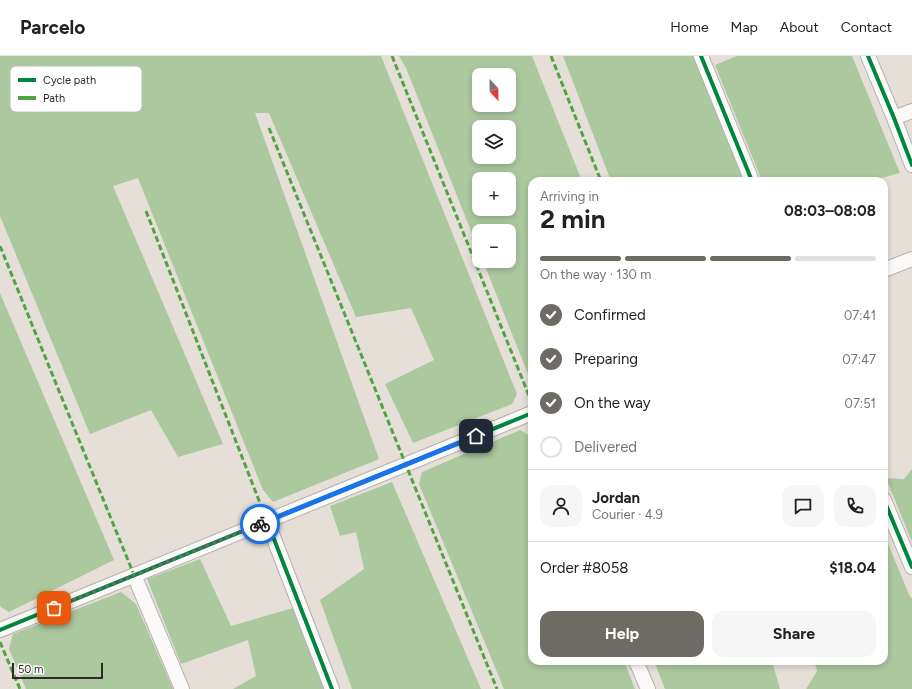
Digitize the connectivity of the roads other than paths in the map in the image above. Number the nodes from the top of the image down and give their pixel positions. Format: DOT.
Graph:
graph roads {
  1 [pos="701,56"];
  2 [pos="868,56"];
  3 [pos="912,111"];
  4 [pos="894,118"];
  5 [pos="912,165"];
  6 [pos="750,177"];
  7 [pos="912,259"];
  8 [pos="888,268"];
  9 [pos="528,415"];
  10 [pos="888,510"];
  11 [pos="267,521"];
  12 [pos="912,567"];
  13 [pos="134,575"];
  14 [pos="0,630"];
  15 [pos="638,665"];
  16 [pos="182,689"];
  17 [pos="332,689"];
  18 [pos="648,689"];
  1 -- 6 [label="street"];
  2 -- 4 [label="street"];
  3 -- 4 [label="street"];
  4 -- 5 [label="street"];
  7 -- 8 [label="street"];
  9 -- 11 [label="street"];
  10 -- 12 [label="street"];
  11 -- 13 [label="street"];
  11 -- 17 [label="street"];
  13 -- 14 [label="street"];
  13 -- 16 [label="street"];
  15 -- 18 [label="street"];
}
